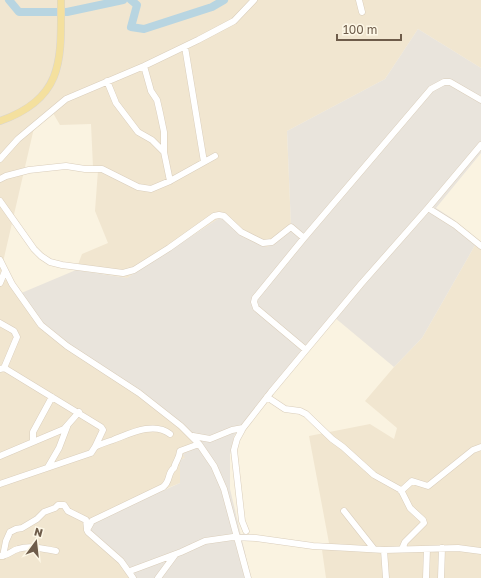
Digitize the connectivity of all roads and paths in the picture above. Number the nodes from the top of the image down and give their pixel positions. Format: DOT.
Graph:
graph roads {
  1 [pos="254,0"];
  2 [pos="359,0"];
  3 [pos="61,1"];
  4 [pos="362,12"];
  5 [pos="185,46"];
  6 [pos="144,66"];
  7 [pos="107,82"];
  8 [pos="481,100"];
  9 [pos="0,122"];
  10 [pos="481,145"];
  11 [pos="164,152"];
  12 [pos="216,156"];
  13 [pos="0,158"];
  14 [pos="204,162"];
  15 [pos="0,179"];
  16 [pos="170,181"];
  17 [pos="0,201"];
  18 [pos="428,208"];
  19 [pos="304,238"];
  20 [pos="481,246"];
  21 [pos="0,260"];
  22 [pos="5,271"];
  23 [pos="0,283"];
  24 [pos="0,323"];
  25 [pos="306,350"];
  26 [pos="2,369"];
  27 [pos="52,397"];
  28 [pos="267,397"];
  29 [pos="79,412"];
  30 [pos="67,427"];
  31 [pos="243,428"];
  32 [pos="170,434"];
  33 [pos="191,435"];
  34 [pos="33,442"];
  35 [pos="199,444"];
  36 [pos="481,446"];
  37 [pos="95,447"];
  38 [pos="0,456"];
  39 [pos="48,467"];
  40 [pos="0,484"];
  41 [pos="401,491"];
  42 [pos="344,511"];
  43 [pos="89,520"];
  44 [pos="235,526"];
  45 [pos="246,531"];
  46 [pos="237,537"];
  47 [pos="256,538"];
  48 [pos="442,548"];
  49 [pos="374,549"];
  50 [pos="402,549"];
  51 [pos="427,549"];
  52 [pos="384,550"];
  53 [pos="56,551"];
  54 [pos="481,551"];
  55 [pos="176,554"];
  56 [pos="1,556"];
  57 [pos="130,571"];
  58 [pos="133,578"];
  59 [pos="158,578"];
  60 [pos="248,578"];
  61 [pos="386,578"];
  62 [pos="426,578"];
  63 [pos="442,578"];
  1 -- 5 [label="street"];
  2 -- 4 [label="street"];
  3 -- 9 [label="main road"];
  5 -- 6 [label="street"];
  5 -- 14 [label="street"];
  6 -- 7 [label="street"];
  6 -- 11 [label="street"];
  7 -- 11 [label="street"];
  7 -- 13 [label="street"];
  8 -- 19 [label="street"];
  10 -- 18 [label="street"];
  11 -- 16 [label="street"];
  12 -- 14 [label="street"];
  14 -- 16 [label="street"];
  15 -- 16 [label="street"];
  17 -- 19 [label="street"];
  18 -- 20 [label="street"];
  18 -- 25 [label="street"];
  19 -- 25 [label="street"];
  21 -- 22 [label="street"];
  22 -- 23 [label="street"];
  22 -- 33 [label="street"];
  24 -- 26 [label="street"];
  25 -- 28 [label="street"];
  26 -- 27 [label="street"];
  27 -- 29 [label="street"];
  27 -- 34 [label="street"];
  28 -- 31 [label="street"];
  28 -- 41 [label="street"];
  29 -- 30 [label="street"];
  29 -- 37 [label="street"];
  30 -- 34 [label="street"];
  30 -- 39 [label="street"];
  31 -- 33 [label="street"];
  31 -- 45 [label="street"];
  32 -- 37 [label="street"];
  33 -- 35 [label="street"];
  34 -- 38 [label="street"];
  35 -- 43 [label="street"];
  35 -- 44 [label="street"];
  36 -- 41 [label="street"];
  37 -- 39 [label="street"];
  39 -- 40 [label="street"];
  41 -- 50 [label="street"];
  42 -- 49 [label="street"];
  43 -- 56 [label="street"];
  43 -- 57 [label="street"];
  44 -- 45 [label="street"];
  44 -- 46 [label="street"];
  45 -- 47 [label="street"];
  46 -- 47 [label="street"];
  46 -- 55 [label="street"];
  46 -- 60 [label="street"];
  47 -- 49 [label="street"];
  48 -- 51 [label="street"];
  48 -- 54 [label="street"];
  48 -- 63 [label="street"];
  49 -- 52 [label="street"];
  50 -- 51 [label="street"];
  50 -- 52 [label="street"];
  51 -- 62 [label="street"];
  52 -- 61 [label="street"];
  53 -- 56 [label="street"];
  55 -- 57 [label="street"];
  55 -- 59 [label="street"];
  57 -- 58 [label="street"];
}
